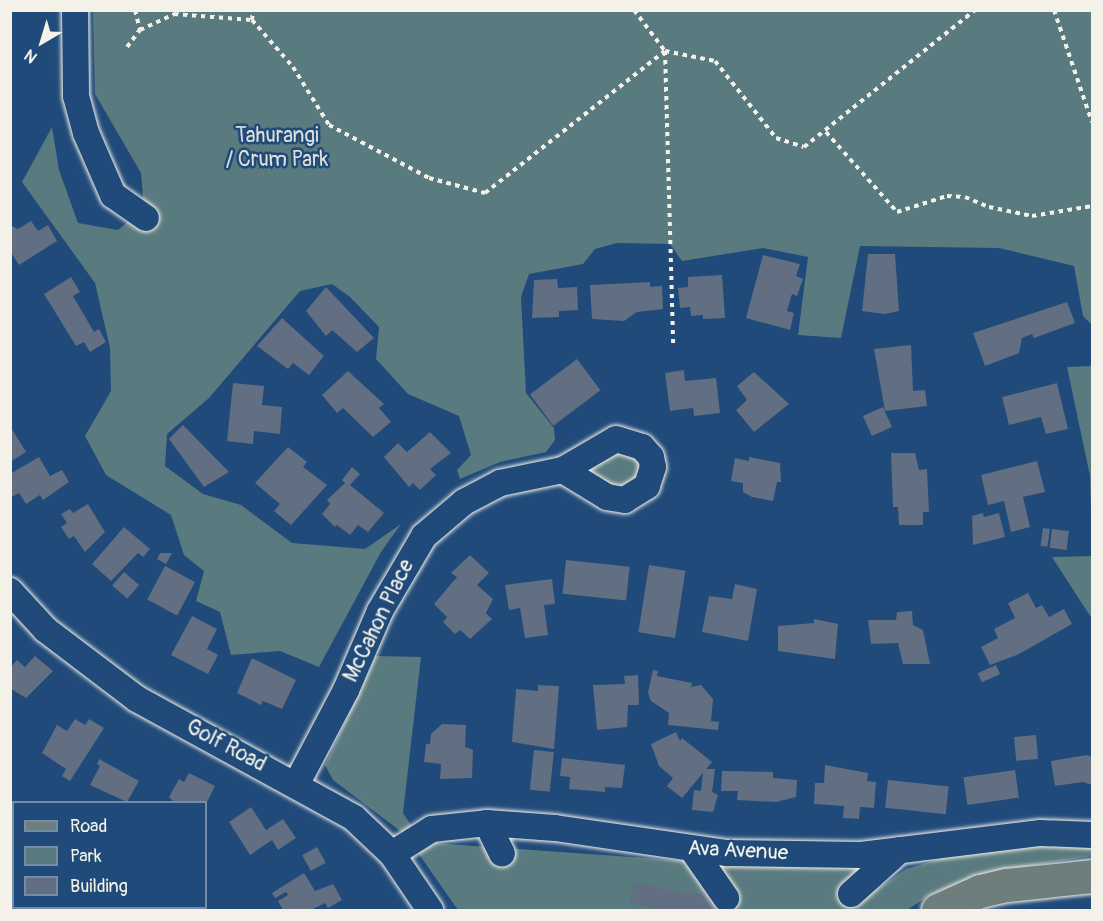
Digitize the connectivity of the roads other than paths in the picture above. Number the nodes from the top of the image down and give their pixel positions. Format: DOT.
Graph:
graph roads {
  1 [pos="75,10"];
  2 [pos="146,218"];
  3 [pos="563,470"];
  4 [pos="10,591"];
  5 [pos="297,783"];
  6 [pos="487,823"];
  7 [pos="1092,836"];
  8 [pos="692,849"];
  9 [pos="900,850"];
  10 [pos="392,854"];
  11 [pos="502,854"];
  12 [pos="1092,876"];
  13 [pos="850,894"];
  14 [pos="726,898"];
  15 [pos="430,910"];
  16 [pos="938,910"];
  1 -- 2 [label="street"];
  3 -- 5 [label="street, McCahon Place"];
  4 -- 5 [label="street, Golf Road"];
  5 -- 10 [label="street, Golf Road"];
  6 -- 8 [label="street, Ava Avenue"];
  6 -- 10 [label="street, Ava Avenue"];
  6 -- 11 [label="street"];
  7 -- 9 [label="street, Ava Avenue"];
  8 -- 9 [label="street, Ava Avenue"];
  8 -- 14 [label="street"];
  9 -- 13 [label="street"];
  10 -- 15 [label="street, Golf Road"];
  12 -- 16 [label="main road"];
}
